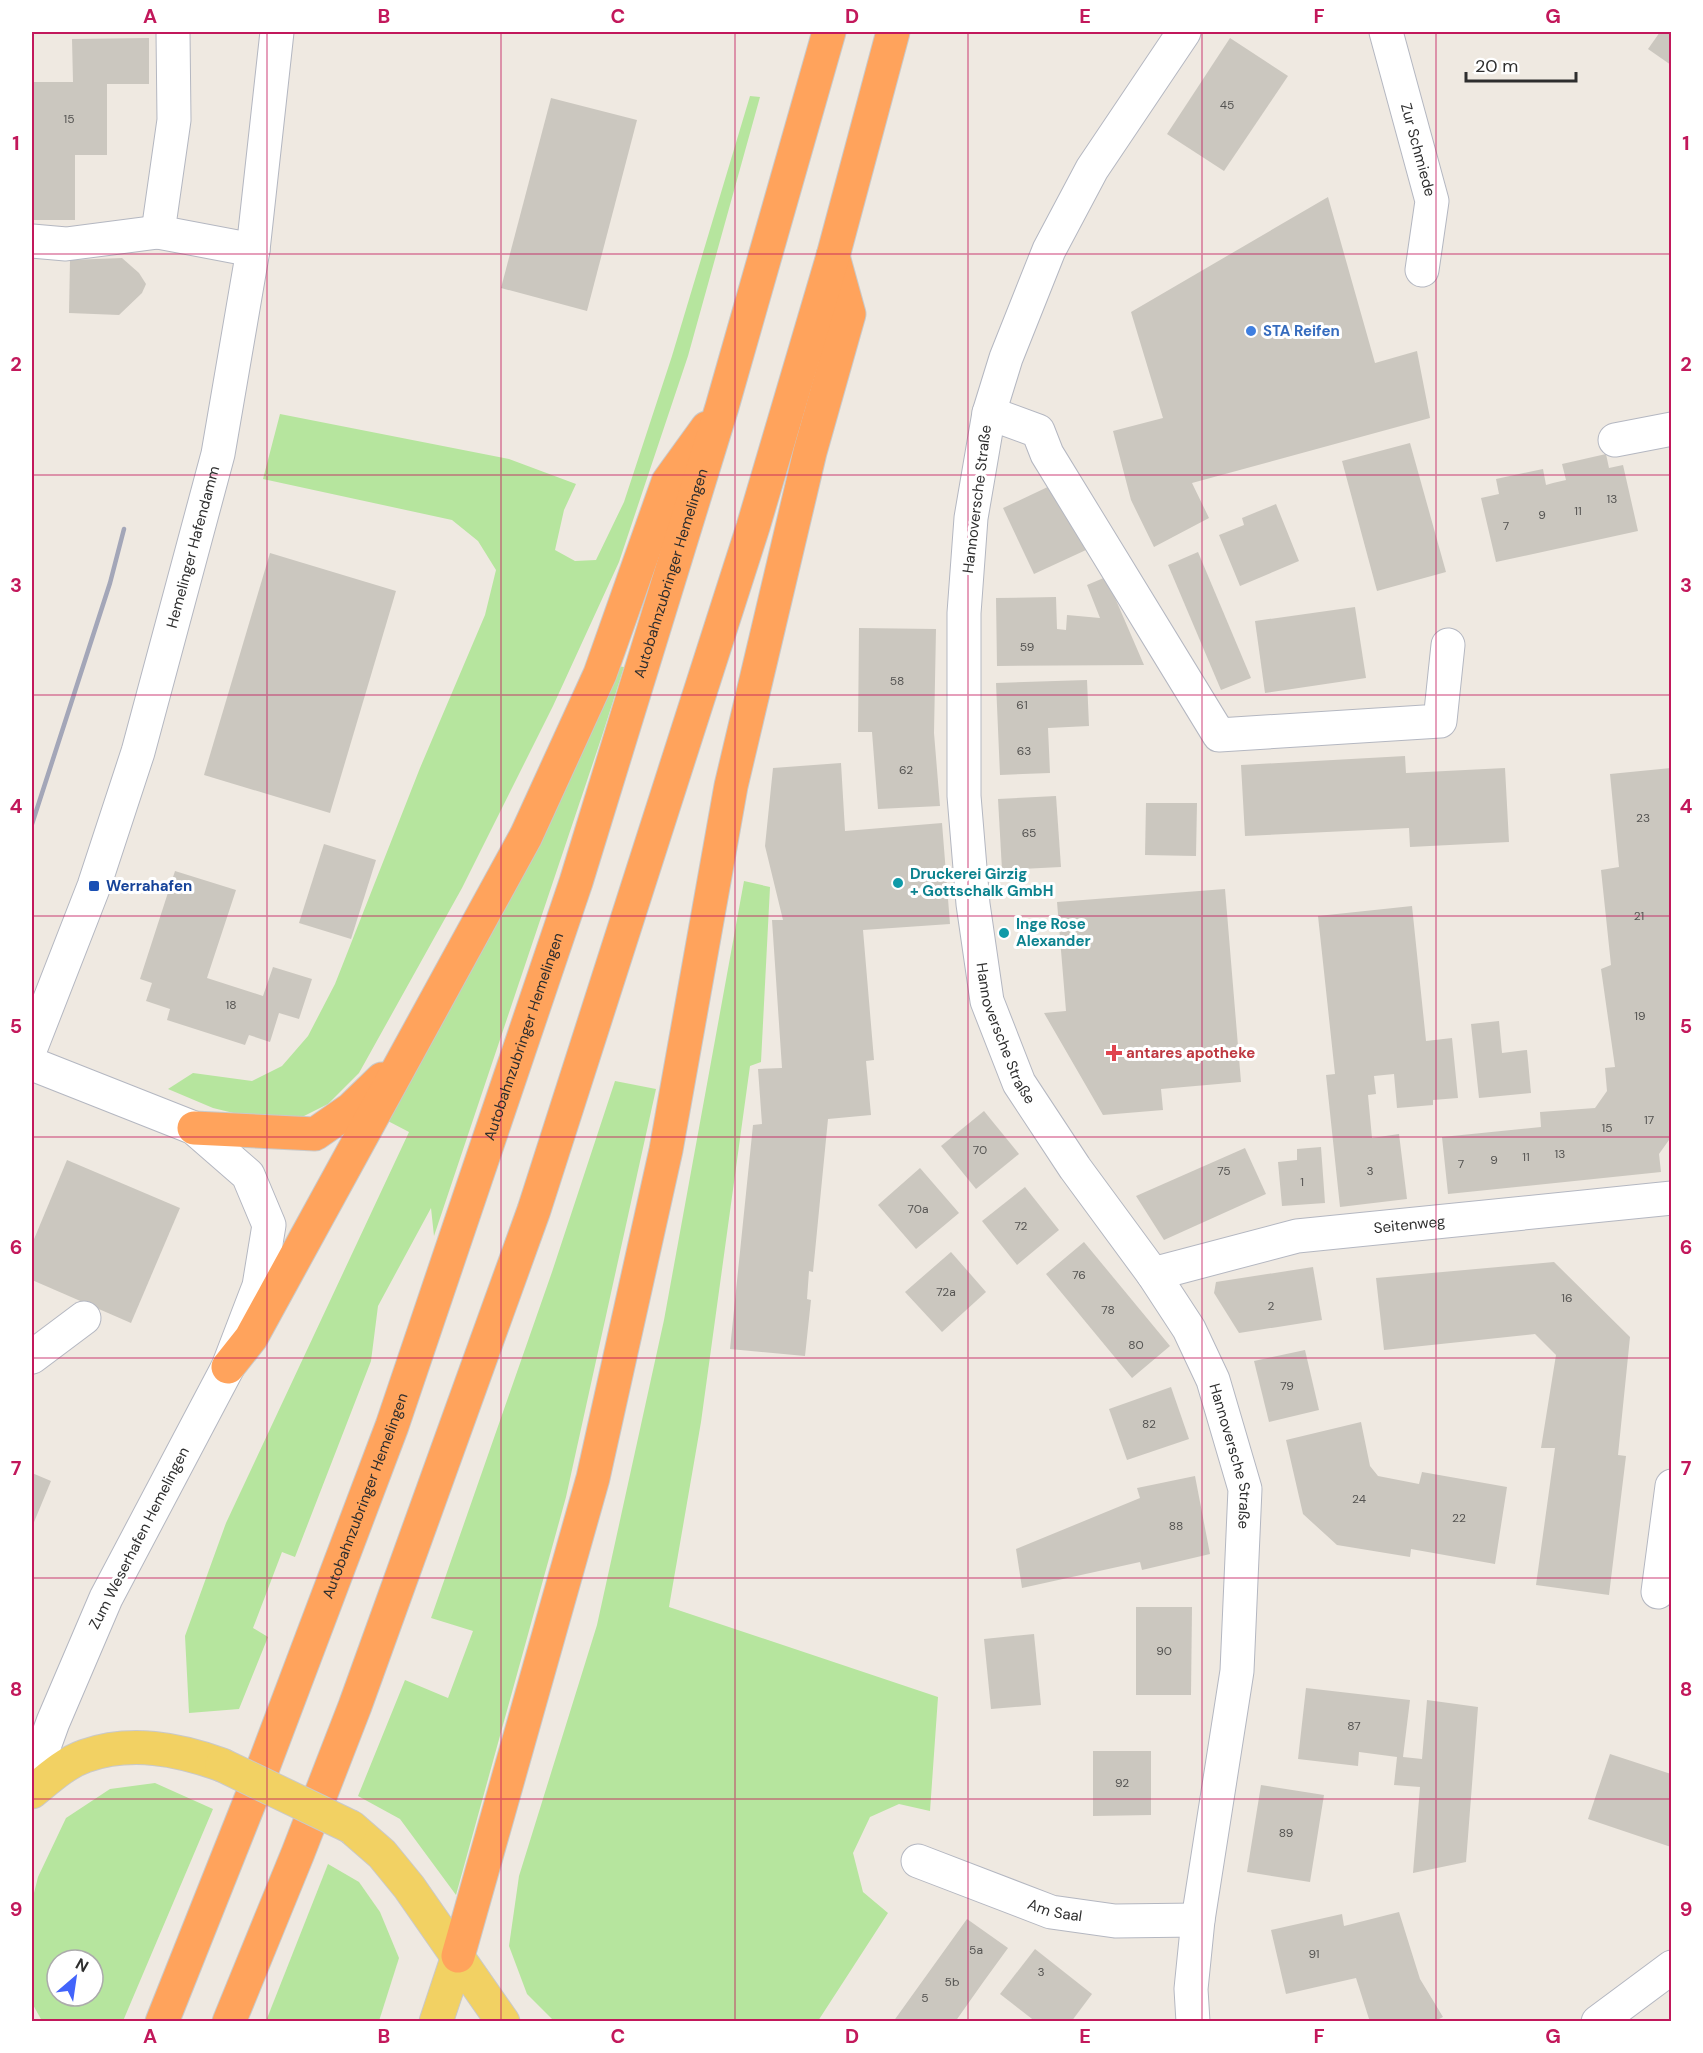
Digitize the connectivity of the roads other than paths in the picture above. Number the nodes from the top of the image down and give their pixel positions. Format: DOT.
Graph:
graph roads {
  1 [pos="173,32"];
  2 [pos="277,32"];
  3 [pos="829,32"];
  4 [pos="893,32"];
  5 [pos="1184,32"];
  6 [pos="1386,32"];
  7 [pos="158,232"];
  8 [pos="32,241"];
  9 [pos="253,250"];
  10 [pos="833,256"];
  11 [pos="1422,270"];
  12 [pos="722,407"];
  13 [pos="989,413"];
  14 [pos="1671,429"];
  15 [pos="1615,440"];
  16 [pos="1448,645"];
  17 [pos="43,981"];
  18 [pos="32,1045"];
  19 [pos="404,1056"];
  20 [pos="32,1064"];
  21 [pos="194,1128"];
  22 [pos="1671,1198"];
  23 [pos="1153,1274"];
  24 [pos="84,1318"];
  25 [pos="32,1357"];
  26 [pos="228,1367"];
  27 [pos="1671,1486"];
  28 [pos="1659,1592"];
  29 [pos="32,1780"];
  30 [pos="32,1792"];
  31 [pos="918,1862"];
  32 [pos="1198,1920"];
  33 [pos="458,1956"];
  34 [pos="1671,1967"];
  35 [pos="162,2022"];
  36 [pos="229,2022"];
  37 [pos="436,2022"];
  38 [pos="503,2022"];
  39 [pos="1193,2022"];
  40 [pos="1598,2022"];
  1 -- 7 [label="street"];
  2 -- 9 [label="street, Hemelinger Hafendamm"];
  3 -- 12 [label="highway, Autobahnzubringer Hemelingen"];
  4 -- 10 [label="highway"];
  5 -- 13 [label="street, Hannoversche Straße"];
  6 -- 11 [label="street, Zur Schmiede"];
  7 -- 8 [label="street"];
  7 -- 9 [label="street"];
  9 -- 17 [label="street, Hemelinger Hafendamm"];
  10 -- 33 [label="highway"];
  10 -- 36 [label="highway"];
  12 -- 19 [label="highway"];
  12 -- 35 [label="highway, Autobahnzubringer Hemelingen"];
  13 -- 16 [label="street"];
  13 -- 23 [label="street, Hannoversche Straße"];
  14 -- 15 [label="street"];
  17 -- 18 [label="street, Hemelinger Hafendamm"];
  19 -- 21 [label="highway"];
  19 -- 26 [label="highway"];
  20 -- 21 [label="street, Zum Weserhafen Hemelingen"];
  21 -- 26 [label="street, Zum Weserhafen Hemelingen"];
  22 -- 23 [label="street, Seitenweg"];
  23 -- 32 [label="street, Hannoversche Straße"];
  24 -- 25 [label="street"];
  26 -- 29 [label="street, Zum Weserhafen Hemelingen"];
  27 -- 28 [label="street"];
  30 -- 33 [label="main road, bridge"];
  31 -- 32 [label="street, Am Saal"];
  32 -- 39 [label="street, Hannoversche Straße"];
  33 -- 37 [label="main road"];
  33 -- 38 [label="main road"];
  34 -- 40 [label="street"];
}
